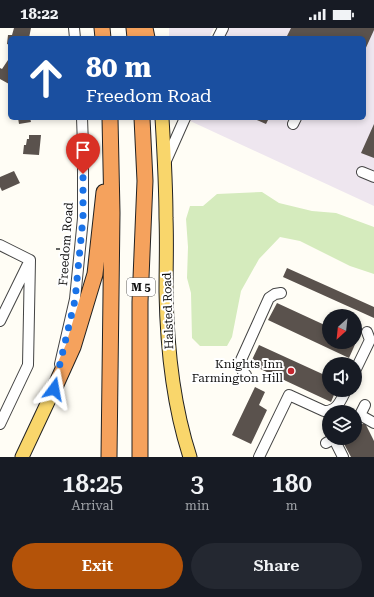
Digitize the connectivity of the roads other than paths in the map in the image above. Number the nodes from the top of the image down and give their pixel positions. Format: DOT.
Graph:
graph roads {
  1 [pos="82,120"];
  2 [pos="111,120"];
  3 [pos="142,120"];
  4 [pos="162,120"];
  5 [pos="185,120"];
  6 [pos="165,163"];
  7 [pos="362,172"];
  8 [pos="374,177"];
  9 [pos="0,245"];
  10 [pos="30,260"];
  11 [pos="282,293"];
  12 [pos="0,322"];
  13 [pos="367,332"];
  14 [pos="362,357"];
  15 [pos="246,375"];
  16 [pos="54,389"];
  17 [pos="342,397"];
  18 [pos="364,405"];
  19 [pos="362,408"];
  20 [pos="362,419"];
  21 [pos="374,423"];
  22 [pos="0,424"];
  23 [pos="335,445"];
  24 [pos="22,457"];
  25 [pos="109,457"];
  26 [pos="140,457"];
  27 [pos="190,457"];
  28 [pos="259,457"];
  29 [pos="343,457"];
  1 -- 16 [label="street, Freedom Road"];
  2 -- 16 [label="highway"];
  2 -- 25 [label="highway, M 5"];
  3 -- 26 [label="highway, M 5"];
  4 -- 6 [label="main road, Halsted Road"];
  5 -- 6 [label="street, Halsted Road"];
  6 -- 27 [label="main road, Halsted Road"];
  7 -- 8 [label="street"];
  9 -- 10 [label="street"];
  10 -- 12 [label="street"];
  10 -- 22 [label="street"];
  11 -- 15 [label="street"];
  13 -- 14 [label="street"];
  16 -- 24 [label="main road"];
  17 -- 28 [label="street"];
  18 -- 19 [label="street"];
  20 -- 21 [label="street"];
  23 -- 29 [label="street"];
}
